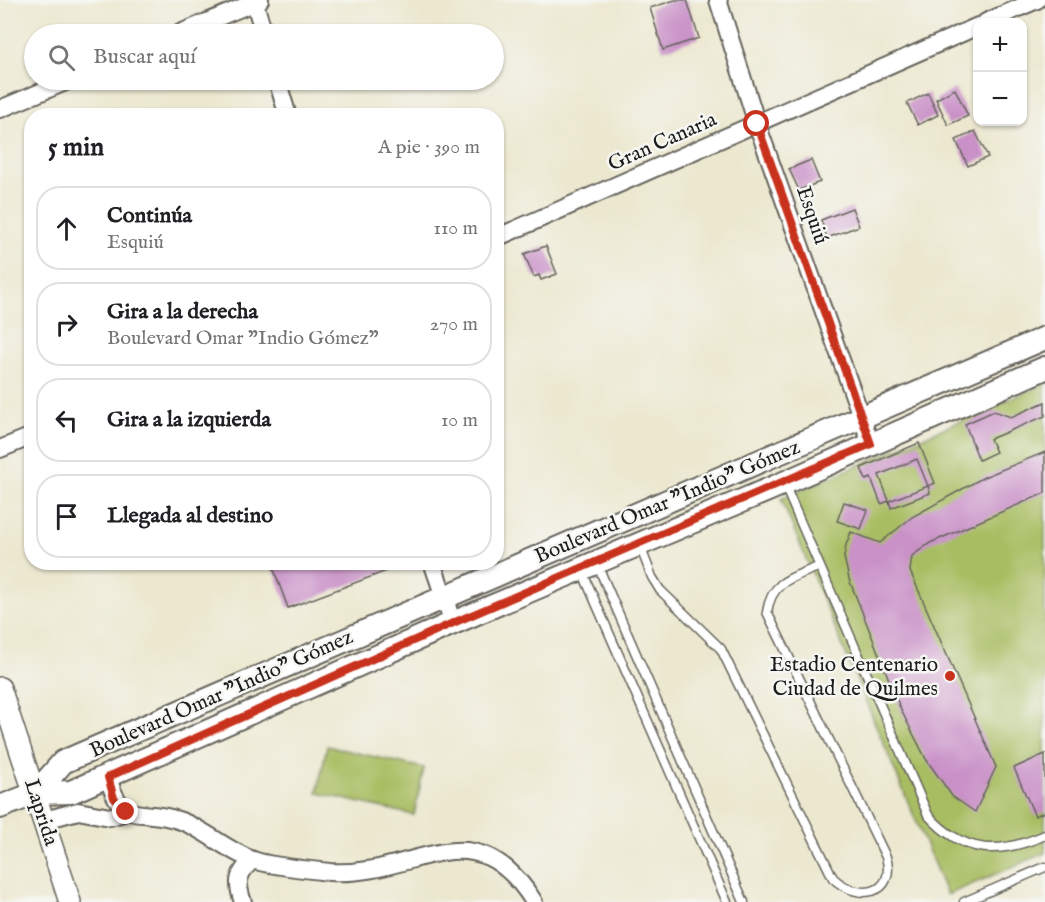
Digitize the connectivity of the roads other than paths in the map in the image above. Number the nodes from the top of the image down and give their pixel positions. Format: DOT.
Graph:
graph roads {
  1 [pos="718,0"];
  2 [pos="1037,0"];
  3 [pos="256,1"];
  4 [pos="995,18"];
  5 [pos="202,24"];
  6 [pos="262,24"];
  7 [pos="973,28"];
  8 [pos="46,90"];
  9 [pos="280,90"];
  10 [pos="286,108"];
  11 [pos="0,109"];
  12 [pos="757,124"];
  13 [pos="504,235"];
  14 [pos="1045,338"];
  15 [pos="1045,368"];
  16 [pos="861,420"];
  17 [pos="24,439"];
  18 [pos="871,444"];
  19 [pos="0,449"];
  20 [pos="784,483"];
  21 [pos="639,544"];
  22 [pos="589,565"];
  23 [pos="818,567"];
  24 [pos="435,570"];
  25 [pos="444,596"];
  26 [pos="453,623"];
  27 [pos="0,688"];
  28 [pos="108,777"];
  29 [pos="36,793"];
  30 [pos="0,807"];
  31 [pos="126,812"];
  32 [pos="45,820"];
  33 [pos="1045,835"];
  34 [pos="253,860"];
  35 [pos="1045,867"];
  36 [pos="70,902"];
  37 [pos="243,902"];
  38 [pos="534,902"];
  39 [pos="727,902"];
  40 [pos="744,902"];
  41 [pos="964,902"];
  1 -- 12 [label="street, Esquiú"];
  2 -- 4 [label="street"];
  3 -- 5 [label="street"];
  3 -- 6 [label="street"];
  7 -- 12 [label="street, Gran Canaria"];
  8 -- 11 [label="street"];
  9 -- 10 [label="street"];
  12 -- 13 [label="street, Gran Canaria"];
  12 -- 16 [label="street, Esquiú"];
  14 -- 16 [label="main road, Boulevard Omar \"Indio\" Gómez"];
  15 -- 18 [label="main road"];
  16 -- 18 [label="street, Esquiú"];
  16 -- 25 [label="main road, Boulevard Omar \"Indio\" Gómez"];
  17 -- 19 [label="street"];
  18 -- 20 [label="main road"];
  20 -- 21 [label="main road"];
  20 -- 23 [label="lane"];
  21 -- 22 [label="main road"];
  21 -- 23 [label="lane"];
  22 -- 26 [label="main road"];
  22 -- 39 [label="lane"];
  22 -- 40 [label="lane"];
  23 -- 33 [label="lane"];
  24 -- 25 [label="street"];
  25 -- 26 [label="street"];
  25 -- 29 [label="main road, Boulevard Omar \"Indio\" Gómez"];
  26 -- 28 [label="main road"];
  27 -- 29 [label="street, Laprida"];
  28 -- 29 [label="main road"];
  28 -- 31 [label="street"];
  29 -- 30 [label="main road"];
  29 -- 32 [label="street, Laprida"];
  31 -- 32 [label="street"];
  31 -- 34 [label="street"];
  32 -- 36 [label="street, Laprida"];
  34 -- 37 [label="street"];
  34 -- 38 [label="street"];
  35 -- 41 [label="lane"];
}
